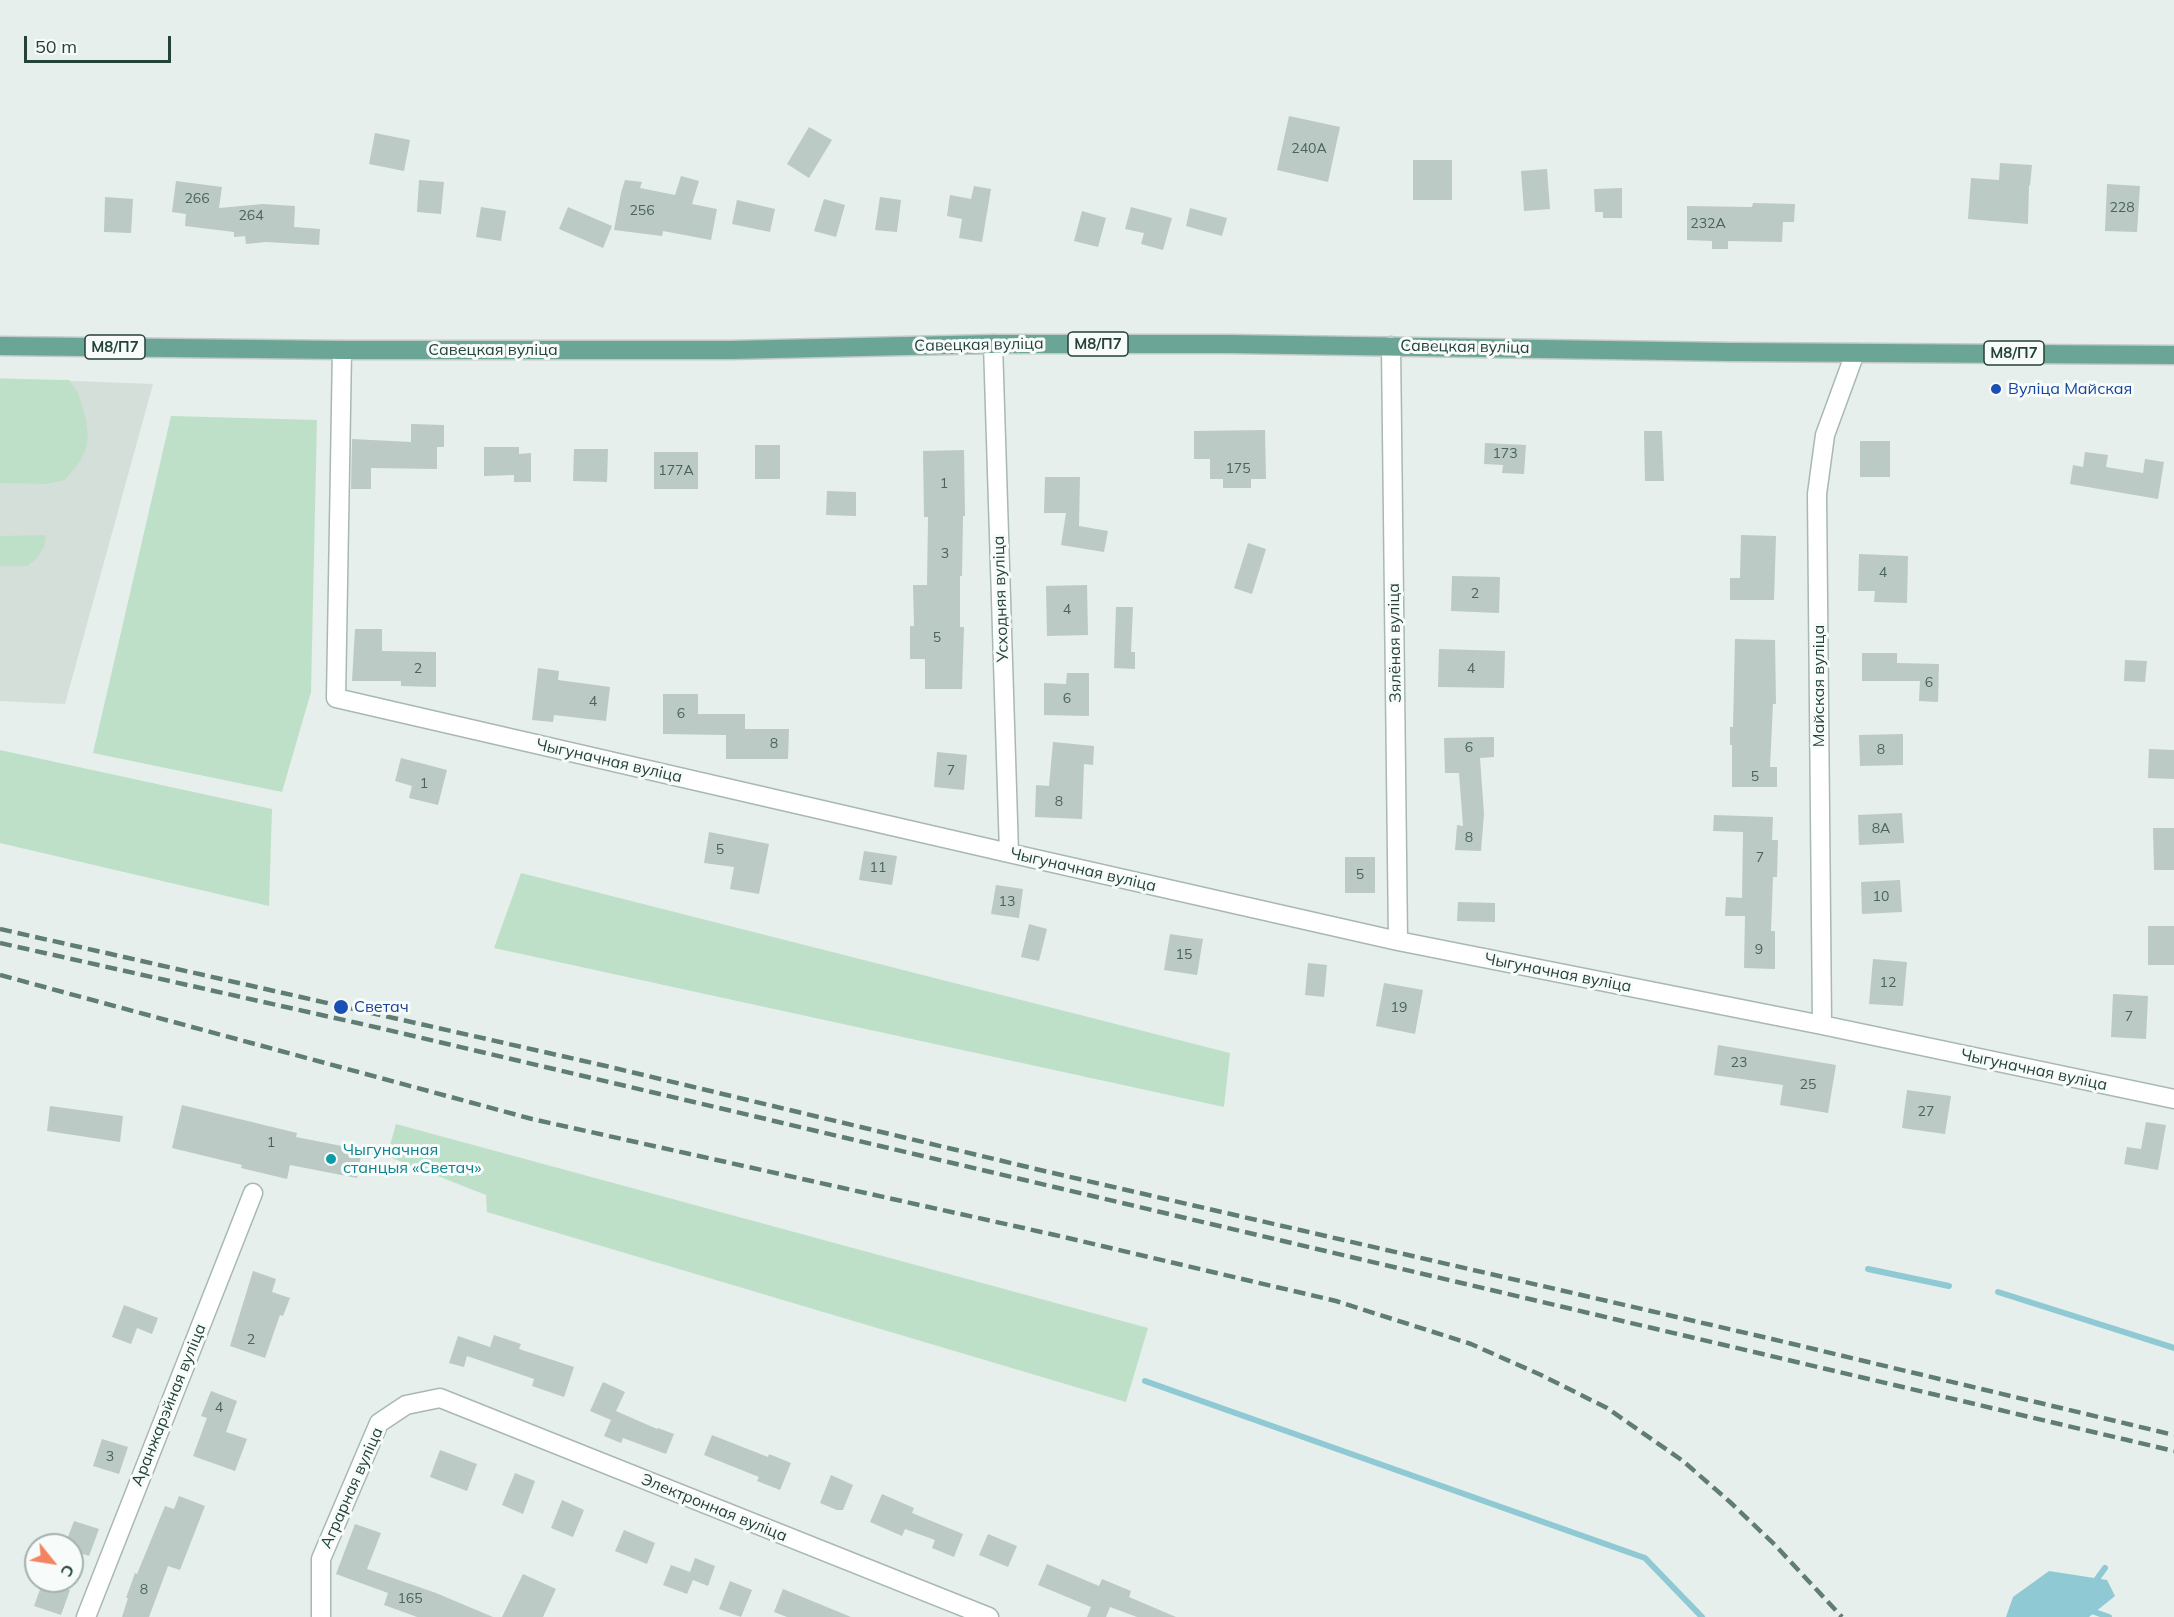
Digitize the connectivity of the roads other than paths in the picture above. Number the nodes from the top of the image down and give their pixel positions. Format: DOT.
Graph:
graph roads {
  1 [pos="993,344"];
  2 [pos="0,346"];
  3 [pos="1391,346"];
  4 [pos="342,350"];
  5 [pos="1855,353"];
  6 [pos="2174,355"];
  7 [pos="1009,853"];
  8 [pos="1398,941"];
  9 [pos="1822,1025"];
  10 [pos="2174,1099"];
  11 [pos="253,1193"];
  12 [pos="440,1398"];
  13 [pos="86,1617"];
  14 [pos="321,1617"];
  15 [pos="989,1617"];
  1 -- 3 [label="main road, Савецкая вуліца / М8/П7"];
  1 -- 4 [label="main road, Савецкая вуліца / М8/П7"];
  1 -- 7 [label="street, Усходняя вуліца"];
  2 -- 4 [label="main road, Савецкая вуліца / М8/П7"];
  3 -- 5 [label="main road, Савецкая вуліца / М8/П7"];
  3 -- 8 [label="street, Зялёная вуліца"];
  4 -- 7 [label="street, Чыгуначная вуліца"];
  5 -- 6 [label="main road, Савецкая вуліца / М8/П7"];
  5 -- 9 [label="street, Майская вуліца"];
  7 -- 8 [label="street, Чыгуначная вуліца"];
  8 -- 9 [label="street, Чыгуначная вуліца"];
  9 -- 10 [label="street, Чыгуначная вуліца"];
  11 -- 13 [label="street, Аранжарэйная вуліца"];
  12 -- 14 [label="street, Аграрная вуліца"];
  12 -- 15 [label="street, Электронная вуліца"];
}
